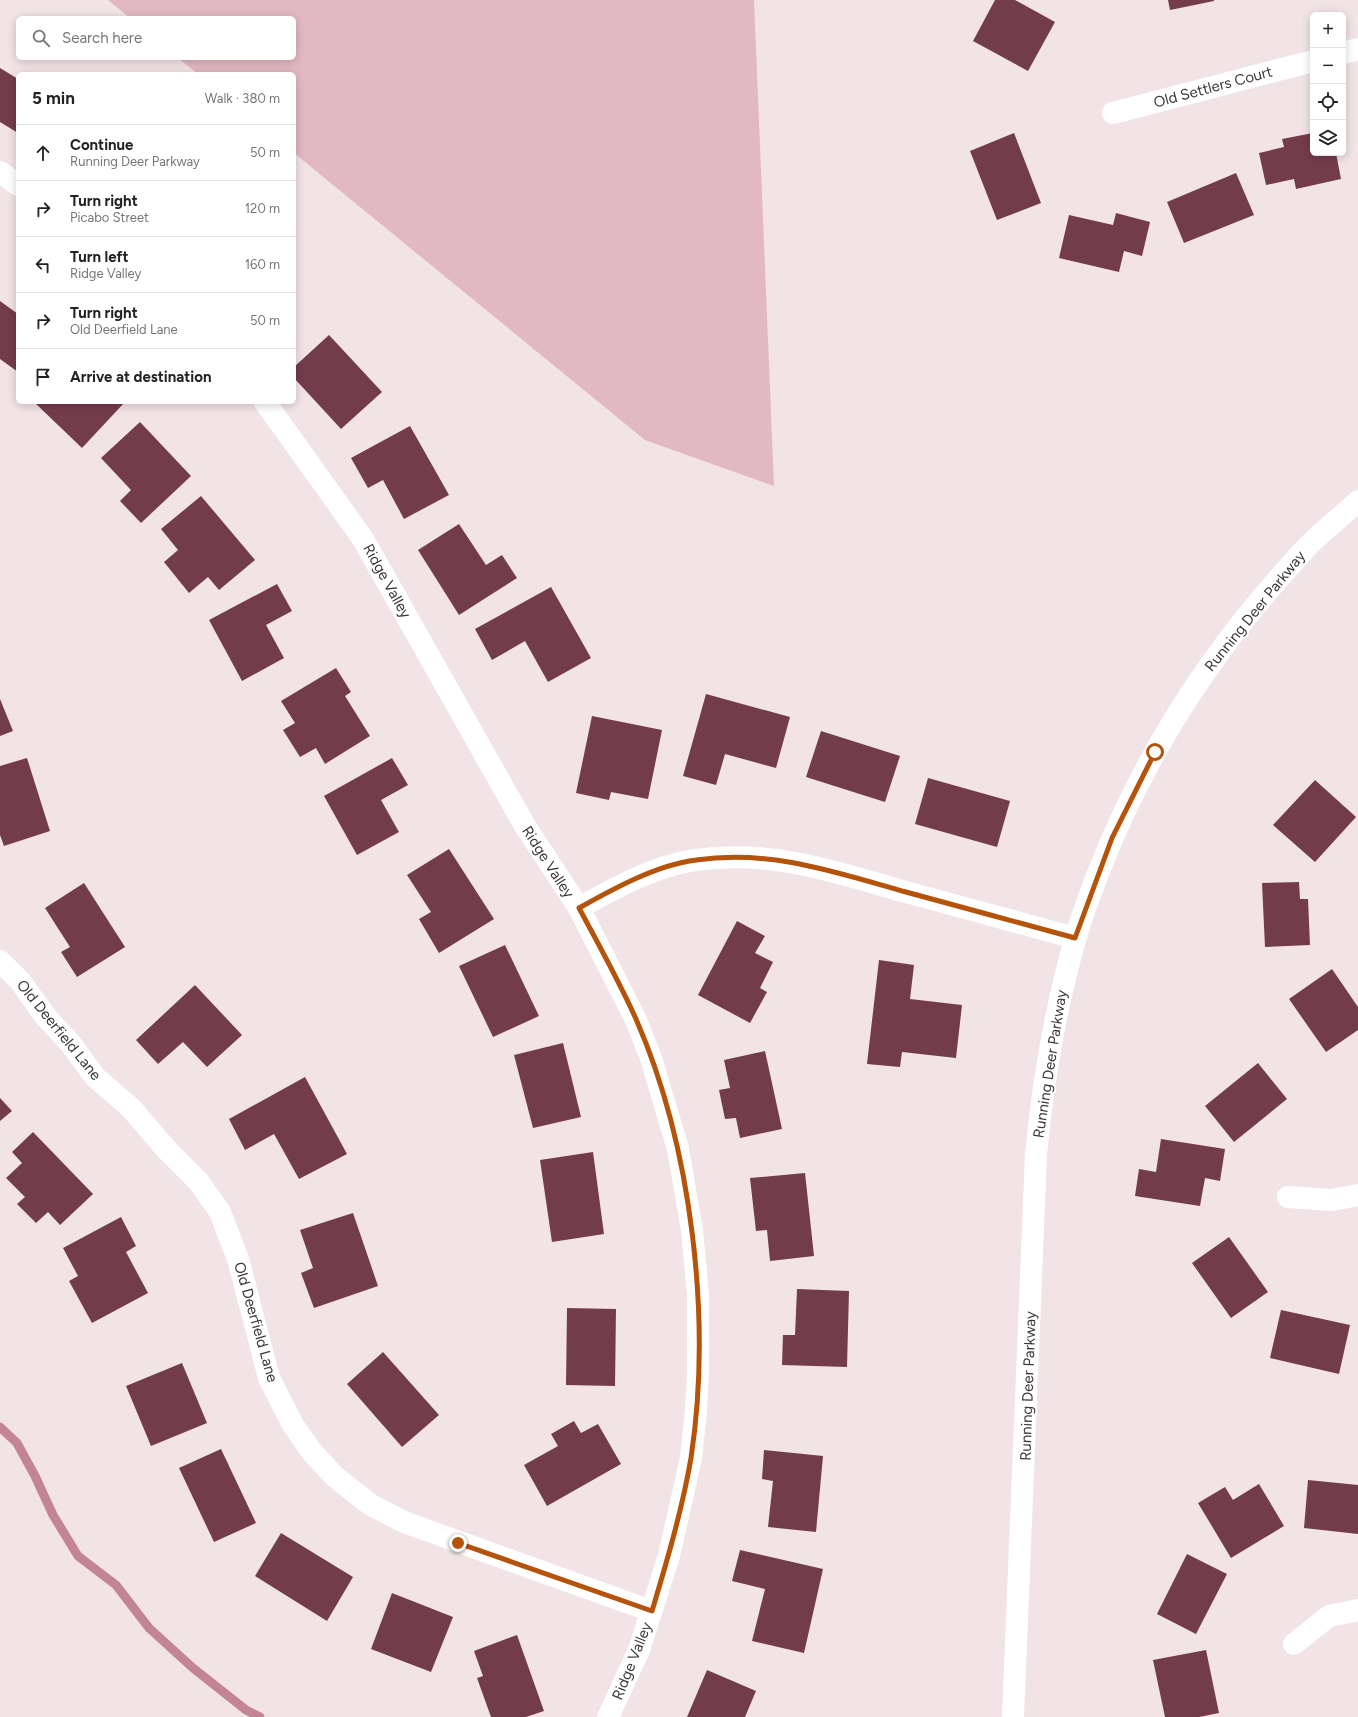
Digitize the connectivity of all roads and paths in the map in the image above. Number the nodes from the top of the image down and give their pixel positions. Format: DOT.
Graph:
graph roads {
  1 [pos="1358,49"];
  2 [pos="1346,52"];
  3 [pos="1310,62"];
  4 [pos="1113,114"];
  5 [pos="0,172"];
  6 [pos="16,184"];
  7 [pos="266,404"];
  8 [pos="1358,501"];
  9 [pos="579,908"];
  10 [pos="1075,938"];
  11 [pos="0,961"];
  12 [pos="1358,1195"];
  13 [pos="1288,1197"];
  14 [pos="1358,1610"];
  15 [pos="652,1611"];
  16 [pos="1294,1644"];
  17 [pos="608,1717"];
  18 [pos="1013,1717"];
  1 -- 2 [label="street"];
  3 -- 4 [label="street, Old Settlers Court"];
  5 -- 6 [label="street"];
  7 -- 9 [label="street, Ridge Valley"];
  8 -- 10 [label="street, Running Deer Parkway"];
  9 -- 10 [label="street"];
  9 -- 15 [label="street, Ridge Valley"];
  10 -- 18 [label="street, Running Deer Parkway"];
  11 -- 15 [label="street, Old Deerfield Lane"];
  12 -- 13 [label="street"];
  14 -- 16 [label="street"];
  15 -- 17 [label="street, Ridge Valley"];
}
